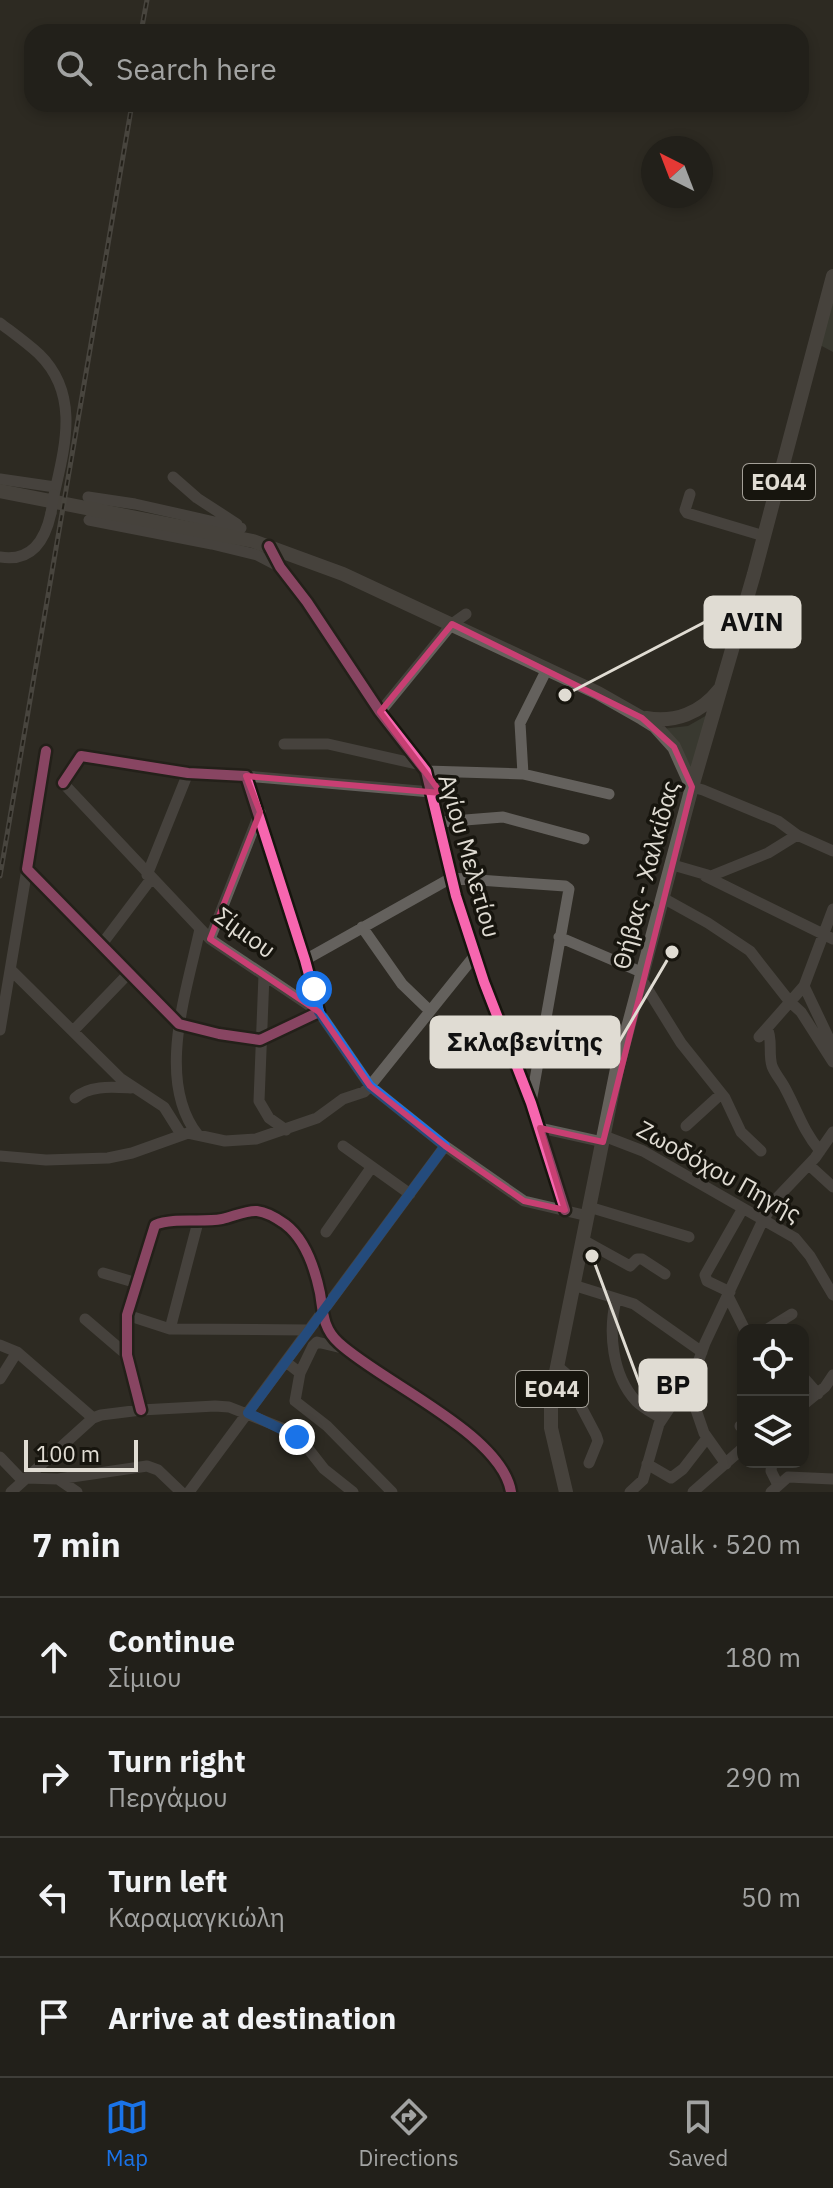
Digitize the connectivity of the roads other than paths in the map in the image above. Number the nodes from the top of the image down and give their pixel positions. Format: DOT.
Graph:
graph roads {
  1 [pos="833,276"];
  2 [pos="0,323"];
  3 [pos="173,477"];
  4 [pos="0,479"];
  5 [pos="0,491"];
  6 [pos="54,491"];
  7 [pos="690,494"];
  8 [pos="88,497"];
  9 [pos="89,520"];
  10 [pos="241,528"];
  11 [pos="764,536"];
  12 [pos="253,541"];
  13 [pos="269,546"];
  14 [pos="0,557"];
  15 [pos="280,567"];
  16 [pos="466,614"];
  17 [pos="452,624"];
  18 [pos="547,669"];
  19 [pos="722,686"];
  20 [pos="380,712"];
  21 [pos="642,718"];
  22 [pos="284,744"];
  23 [pos="46,751"];
  24 [pos="424,768"];
  25 [pos="188,773"];
  26 [pos="523,774"];
  27 [pos="42,776"];
  28 [pos="246,776"];
  29 [pos="63,783"];
  30 [pos="692,787"];
  31 [pos="431,792"];
  32 [pos="609,794"];
  33 [pos="260,812"];
  34 [pos="440,822"];
  35 [pos="797,835"];
  36 [pos="584,839"];
  37 [pos="833,851"];
  38 [pos="673,865"];
  39 [pos="27,869"];
  40 [pos="705,876"];
  41 [pos="149,877"];
  42 [pos="451,878"];
  43 [pos="663,898"];
  44 [pos="833,909"];
  45 [pos="362,927"];
  46 [pos="200,929"];
  47 [pos="559,937"];
  48 [pos="828,938"];
  49 [pos="210,939"];
  50 [pos="102,944"];
  51 [pos="476,954"];
  52 [pos="305,960"];
  53 [pos="11,970"];
  54 [pos="129,973"];
  55 [pos="641,974"];
  56 [pos="264,975"];
  57 [pos="804,986"];
  58 [pos="790,1002"];
  59 [pos="430,1011"];
  60 [pos="319,1012"];
  61 [pos="179,1024"];
  62 [pos="0,1030"];
  63 [pos="73,1031"];
  64 [pos="260,1040"];
  65 [pos="833,1047"];
  66 [pos="833,1062"];
  67 [pos="370,1086"];
  68 [pos="132,1088"];
  69 [pos="721,1094"];
  70 [pos="75,1098"];
  71 [pos="531,1103"];
  72 [pos="686,1126"];
  73 [pos="540,1128"];
  74 [pos="286,1130"];
  75 [pos="833,1132"];
  76 [pos="181,1134"];
  77 [pos="198,1135"];
  78 [pos="604,1139"];
  79 [pos="343,1146"];
  80 [pos="445,1146"];
  81 [pos="761,1151"];
  82 [pos="820,1151"];
  83 [pos="0,1156"];
  84 [pos="809,1165"];
  85 [pos="371,1168"];
  86 [pos="833,1187"];
  87 [pos="410,1194"];
  88 [pos="565,1210"];
  89 [pos="742,1210"];
  90 [pos="588,1212"];
  91 [pos="198,1222"];
  92 [pos="762,1222"];
  93 [pos="326,1232"];
  94 [pos="689,1237"];
  95 [pos="583,1240"];
  96 [pos="103,1273"];
  97 [pos="665,1274"];
  98 [pos="137,1283"];
  99 [pos="573,1285"];
  100 [pos="729,1294"];
  101 [pos="833,1295"];
  102 [pos="616,1299"];
  103 [pos="321,1312"];
  104 [pos="792,1314"];
  105 [pos="127,1315"];
  106 [pos="85,1319"];
  107 [pos="742,1324"];
  108 [pos="776,1324"];
  109 [pos="170,1329"];
  110 [pos="308,1330"];
  111 [pos="0,1345"];
  112 [pos="347,1350"];
  113 [pos="17,1352"];
  114 [pos="702,1352"];
  115 [pos="127,1355"];
  116 [pos="286,1362"];
  117 [pos="557,1366"];
  118 [pos="300,1373"];
  119 [pos="833,1375"];
  120 [pos="0,1379"];
  121 [pos="809,1384"];
  122 [pos="681,1392"];
  123 [pos="818,1394"];
  124 [pos="809,1401"];
  125 [pos="141,1410"];
  126 [pos="248,1413"];
  127 [pos="93,1418"];
  128 [pos="662,1419"];
  129 [pos="707,1438"];
  130 [pos="737,1454"];
  131 [pos="0,1457"];
  132 [pos="589,1463"];
  133 [pos="647,1464"];
  134 [pos="726,1464"];
  135 [pos="771,1468"];
  136 [pos="58,1479"];
  137 [pos="833,1479"];
  138 [pos="25,1480"];
  139 [pos="775,1488"];
  140 [pos="11,1492"];
  141 [pos="77,1492"];
  142 [pos="181,1492"];
  143 [pos="189,1492"];
  144 [pos="353,1492"];
  145 [pos="392,1492"];
  146 [pos="511,1492"];
  147 [pos="566,1492"];
  148 [pos="630,1492"];
  149 [pos="693,1492"];
  1 -- 11 [label="main road, Θήβας - Χαλκίδας / ΕΟ44"];
  2 -- 6 [label="street"];
  3 -- 10 [label="street"];
  4 -- 6 [label="street"];
  5 -- 12 [label="main road"];
  6 -- 14 [label="street, bridge"];
  7 -- 11 [label="street"];
  8 -- 10 [label="street"];
  9 -- 15 [label="street"];
  10 -- 12 [label="street"];
  11 -- 19 [label="main road, Θήβας - Χαλκίδας / ΕΟ44"];
  12 -- 13 [label="main road"];
  13 -- 15 [label="street, Αγίου Μελετίου"];
  13 -- 17 [label="main road"];
  15 -- 20 [label="street, Αγίου Μελετίου"];
  16 -- 17 [label="street"];
  17 -- 18 [label="main road"];
  17 -- 20 [label="street"];
  18 -- 21 [label="main road"];
  18 -- 26 [label="street"];
  19 -- 21 [label="main road"];
  19 -- 30 [label="main road, Θήβας - Χαλκίδας / ΕΟ44"];
  20 -- 24 [label="street, Αγίου Μελετίου"];
  21 -- 30 [label="main road"];
  22 -- 24 [label="street"];
  23 -- 27 [label="street"];
  24 -- 26 [label="street"];
  24 -- 31 [label="street, Αγίου Μελετίου"];
  25 -- 28 [label="street"];
  25 -- 29 [label="street"];
  25 -- 41 [label="street"];
  26 -- 32 [label="street"];
  27 -- 29 [label="street"];
  27 -- 39 [label="street"];
  28 -- 31 [label="street"];
  28 -- 33 [label="street"];
  29 -- 41 [label="street, Σίμιου"];
  30 -- 35 [label="street"];
  30 -- 38 [label="main road, Θήβας - Χαλκίδας / ΕΟ44"];
  31 -- 34 [label="street, Αγίου Μελετίου"];
  33 -- 49 [label="street"];
  33 -- 52 [label="street"];
  34 -- 36 [label="street"];
  34 -- 42 [label="street, Αγίου Μελετίου"];
  35 -- 37 [label="street"];
  35 -- 40 [label="street"];
  38 -- 40 [label="street"];
  38 -- 43 [label="main road, Θήβας - Χαλκίδας / ΕΟ44"];
  39 -- 50 [label="street"];
  39 -- 53 [label="street"];
  40 -- 48 [label="street"];
  41 -- 46 [label="street, Σίμιου"];
  41 -- 50 [label="street"];
  42 -- 45 [label="street"];
  42 -- 47 [label="street"];
  42 -- 51 [label="street, Αγίου Μελετίου"];
  43 -- 55 [label="main road, Θήβας - Χαλκίδας / ΕΟ44"];
  43 -- 58 [label="street"];
  44 -- 48 [label="street"];
  45 -- 52 [label="street"];
  45 -- 59 [label="street"];
  46 -- 49 [label="street, Σίμιου"];
  46 -- 61 [label="street"];
  47 -- 55 [label="street"];
  47 -- 71 [label="street"];
  48 -- 57 [label="street"];
  49 -- 56 [label="street, Σίμιου"];
  50 -- 54 [label="street"];
  51 -- 59 [label="street"];
  51 -- 71 [label="street, Αγίου Μελετίου"];
  52 -- 60 [label="street"];
  53 -- 62 [label="street"];
  53 -- 63 [label="street"];
  54 -- 61 [label="street"];
  54 -- 63 [label="street"];
  55 -- 69 [label="street"];
  55 -- 78 [label="main road, Θήβας - Χαλκίδας / ΕΟ44"];
  56 -- 60 [label="street, Σίμιου"];
  56 -- 64 [label="street"];
  57 -- 58 [label="street"];
  57 -- 65 [label="street"];
  58 -- 66 [label="street"];
  58 -- 82 [label="street"];
  59 -- 67 [label="street"];
  60 -- 64 [label="street"];
  60 -- 67 [label="street, Σίμιου"];
  61 -- 64 [label="street"];
  61 -- 77 [label="street"];
  63 -- 68 [label="street"];
  64 -- 74 [label="street"];
  67 -- 74 [label="street"];
  67 -- 80 [label="street, Σίμιου"];
  68 -- 70 [label="street"];
  68 -- 76 [label="street"];
  69 -- 72 [label="street"];
  69 -- 81 [label="street"];
  71 -- 73 [label="street, Αγίου Μελετίου"];
  73 -- 78 [label="street, Ζωοδόχου Πηγής"];
  73 -- 88 [label="street, Αγίου Μελετίου"];
  74 -- 77 [label="street"];
  75 -- 82 [label="street"];
  76 -- 77 [label="street"];
  76 -- 83 [label="street"];
  78 -- 89 [label="street, Ζωοδόχου Πηγής"];
  78 -- 90 [label="main road, Θήβας - Χαλκίδας / ΕΟ44"];
  79 -- 85 [label="street"];
  80 -- 87 [label="street"];
  80 -- 88 [label="street, Σίμιου"];
  82 -- 84 [label="street"];
  84 -- 86 [label="street"];
  84 -- 92 [label="street"];
  85 -- 87 [label="street"];
  85 -- 93 [label="street"];
  87 -- 103 [label="street"];
  88 -- 90 [label="street"];
  89 -- 92 [label="street, Ζωοδόχου Πηγής"];
  89 -- 100 [label="street"];
  90 -- 94 [label="street"];
  90 -- 95 [label="main road, Θήβας - Χαλκίδας / ΕΟ44"];
  91 -- 98 [label="street"];
  91 -- 103 [label="street"];
  91 -- 109 [label="street"];
  92 -- 100 [label="street"];
  92 -- 101 [label="street, Ζωοδόχου Πηγής"];
  95 -- 97 [label="street"];
  95 -- 99 [label="main road, Θήβας - Χαλκίδας / ΕΟ44"];
  96 -- 98 [label="street"];
  98 -- 105 [label="street"];
  99 -- 102 [label="street"];
  99 -- 117 [label="main road, Θήβας - Χαλκίδας / ΕΟ44"];
  100 -- 107 [label="street"];
  100 -- 114 [label="street"];
  102 -- 114 [label="street"];
  102 -- 128 [label="street"];
  103 -- 110 [label="street"];
  103 -- 112 [label="street"];
  104 -- 108 [label="street"];
  105 -- 109 [label="street"];
  105 -- 115 [label="street"];
  106 -- 115 [label="street"];
  109 -- 110 [label="street"];
  110 -- 116 [label="street"];
  111 -- 113 [label="street"];
  112 -- 118 [label="street"];
  112 -- 146 [label="street"];
  113 -- 120 [label="street"];
  113 -- 127 [label="street"];
  114 -- 122 [label="street"];
  115 -- 125 [label="street"];
  116 -- 118 [label="street"];
  116 -- 126 [label="street"];
  117 -- 132 [label="street"];
  117 -- 147 [label="main road, Θήβας - Χαλκίδας / ΕΟ44"];
  118 -- 145 [label="street"];
  119 -- 123 [label="street"];
  121 -- 123 [label="street"];
  122 -- 128 [label="street"];
  122 -- 129 [label="street"];
  123 -- 124 [label="street"];
  125 -- 126 [label="street"];
  125 -- 127 [label="street"];
  126 -- 143 [label="street"];
  126 -- 144 [label="street"];
  127 -- 138 [label="street"];
  128 -- 133 [label="street"];
  129 -- 133 [label="street"];
  129 -- 134 [label="street"];
  130 -- 134 [label="street"];
  131 -- 138 [label="street"];
  133 -- 148 [label="street"];
  134 -- 149 [label="street"];
  135 -- 139 [label="street"];
  136 -- 138 [label="street"];
  136 -- 141 [label="street"];
  136 -- 142 [label="street"];
  137 -- 139 [label="street"];
  138 -- 140 [label="street"];
}
